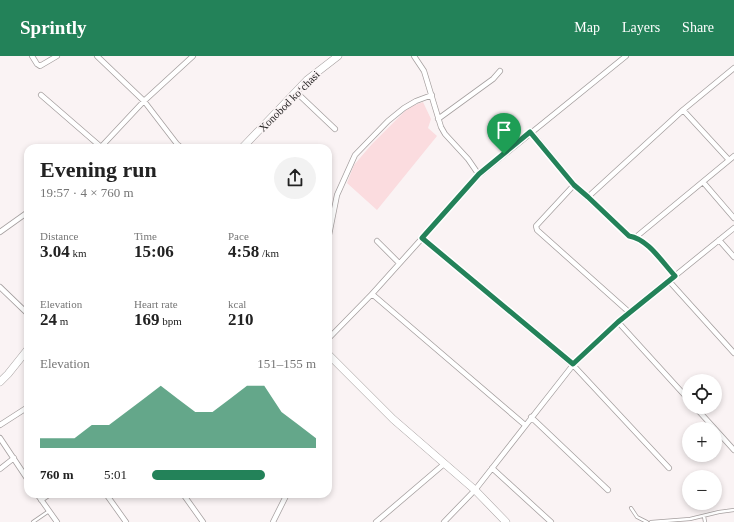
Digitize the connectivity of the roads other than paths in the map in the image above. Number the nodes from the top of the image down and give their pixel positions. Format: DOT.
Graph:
graph roads {
  1 [pos="32,56"];
  2 [pos="57,56"];
  3 [pos="97,56"];
  4 [pos="193,56"];
  5 [pos="338,56"];
  6 [pos="414,56"];
  7 [pos="624,57"];
  8 [pos="734,68"];
  9 [pos="500,71"];
  10 [pos="296,92"];
  11 [pos="41,95"];
  12 [pos="432,95"];
  13 [pos="144,101"];
  14 [pos="683,110"];
  15 [pos="438,119"];
  16 [pos="335,128"];
  17 [pos="530,132"];
  18 [pos="98,144"];
  19 [pos="104,144"];
  20 [pos="177,144"];
  21 [pos="246,144"];
  22 [pos="734,156"];
  23 [pos="729,160"];
  24 [pos="479,174"];
  25 [pos="702,182"];
  26 [pos="574,185"];
  27 [pos="588,197"];
  28 [pos="24,215"];
  29 [pos="734,218"];
  30 [pos="332,219"];
  31 [pos="734,228"];
  32 [pos="0,232"];
  33 [pos="636,237"];
  34 [pos="422,238"];
  35 [pos="719,240"];
  36 [pos="377,242"];
  37 [pos="734,257"];
  38 [pos="399,263"];
  39 [pos="675,276"];
  40 [pos="669,281"];
  41 [pos="0,287"];
  42 [pos="372,294"];
  43 [pos="24,310"];
  44 [pos="630,313"];
  45 [pos="618,322"];
  46 [pos="332,335"];
  47 [pos="734,353"];
  48 [pos="24,354"];
  49 [pos="332,358"];
  50 [pos="573,364"];
  51 [pos="0,382"];
  52 [pos="682,392"];
  53 [pos="24,410"];
  54 [pos="701,414"];
  55 [pos="531,417"];
  56 [pos="709,422"];
  57 [pos="0,425"];
  58 [pos="525,425"];
  59 [pos="722,437"];
  60 [pos="0,438"];
  61 [pos="734,450"];
  62 [pos="14,458"];
  63 [pos="444,464"];
  64 [pos="492,468"];
  65 [pos="669,468"];
  66 [pos="0,469"];
  67 [pos="24,474"];
  68 [pos="475,490"];
  69 [pos="608,490"];
  70 [pos="44,498"];
  71 [pos="109,498"];
  72 [pos="186,498"];
  73 [pos="285,498"];
  74 [pos="41,500"];
  75 [pos="632,508"];
  76 [pos="734,510"];
  77 [pos="49,511"];
  78 [pos="704,516"];
  79 [pos="33,522"];
  80 [pos="57,522"];
  81 [pos="126,522"];
  82 [pos="203,522"];
  83 [pos="273,522"];
  84 [pos="376,522"];
  85 [pos="444,522"];
  86 [pos="506,522"];
  87 [pos="551,522"];
  88 [pos="647,522"];
  89 [pos="651,522"];
  90 [pos="705,522"];
  1 -- 2 [label="street"];
  3 -- 13 [label="street"];
  4 -- 13 [label="street"];
  5 -- 10 [label="street, Xonobod koʻchasi"];
  6 -- 12 [label="street"];
  7 -- 17 [label="street"];
  8 -- 14 [label="street"];
  9 -- 15 [label="street"];
  10 -- 16 [label="street"];
  10 -- 21 [label="street, Xonobod koʻchasi"];
  11 -- 18 [label="street"];
  12 -- 15 [label="street"];
  12 -- 30 [label="street"];
  13 -- 19 [label="street"];
  13 -- 20 [label="street"];
  14 -- 23 [label="street"];
  14 -- 27 [label="street"];
  15 -- 24 [label="street"];
  17 -- 24 [label="street"];
  17 -- 26 [label="street"];
  22 -- 23 [label="street"];
  23 -- 25 [label="street"];
  24 -- 34 [label="street"];
  25 -- 29 [label="street"];
  25 -- 33 [label="street"];
  26 -- 27 [label="street"];
  26 -- 44 [label="street"];
  27 -- 33 [label="street"];
  28 -- 32 [label="street"];
  31 -- 35 [label="street"];
  33 -- 39 [label="street"];
  34 -- 38 [label="street"];
  34 -- 50 [label="street"];
  35 -- 37 [label="street"];
  35 -- 39 [label="street"];
  36 -- 38 [label="street"];
  38 -- 42 [label="street"];
  39 -- 40 [label="street"];
  40 -- 44 [label="street"];
  40 -- 47 [label="street"];
  41 -- 43 [label="street"];
  42 -- 46 [label="street"];
  42 -- 58 [label="street"];
  44 -- 45 [label="street"];
  45 -- 50 [label="street"];
  45 -- 52 [label="street"];
  48 -- 51 [label="street"];
  49 -- 63 [label="street"];
  50 -- 55 [label="street"];
  50 -- 65 [label="street"];
  53 -- 57 [label="street"];
  54 -- 56 [label="street"];
  55 -- 58 [label="street"];
  55 -- 69 [label="street"];
  58 -- 64 [label="street"];
  59 -- 61 [label="street"];
  60 -- 62 [label="street"];
  62 -- 66 [label="street"];
  62 -- 67 [label="street"];
  63 -- 68 [label="street"];
  63 -- 84 [label="street"];
  64 -- 68 [label="street"];
  64 -- 87 [label="street"];
  68 -- 85 [label="street"];
  68 -- 86 [label="street"];
  70 -- 74 [label="street"];
  71 -- 81 [label="street"];
  72 -- 82 [label="street"];
  73 -- 83 [label="street"];
  74 -- 77 [label="street"];
  75 -- 88 [label="lane"];
  76 -- 78 [label="lane"];
  77 -- 79 [label="lane"];
  77 -- 80 [label="street"];
  78 -- 89 [label="lane"];
  78 -- 90 [label="lane"];
}
